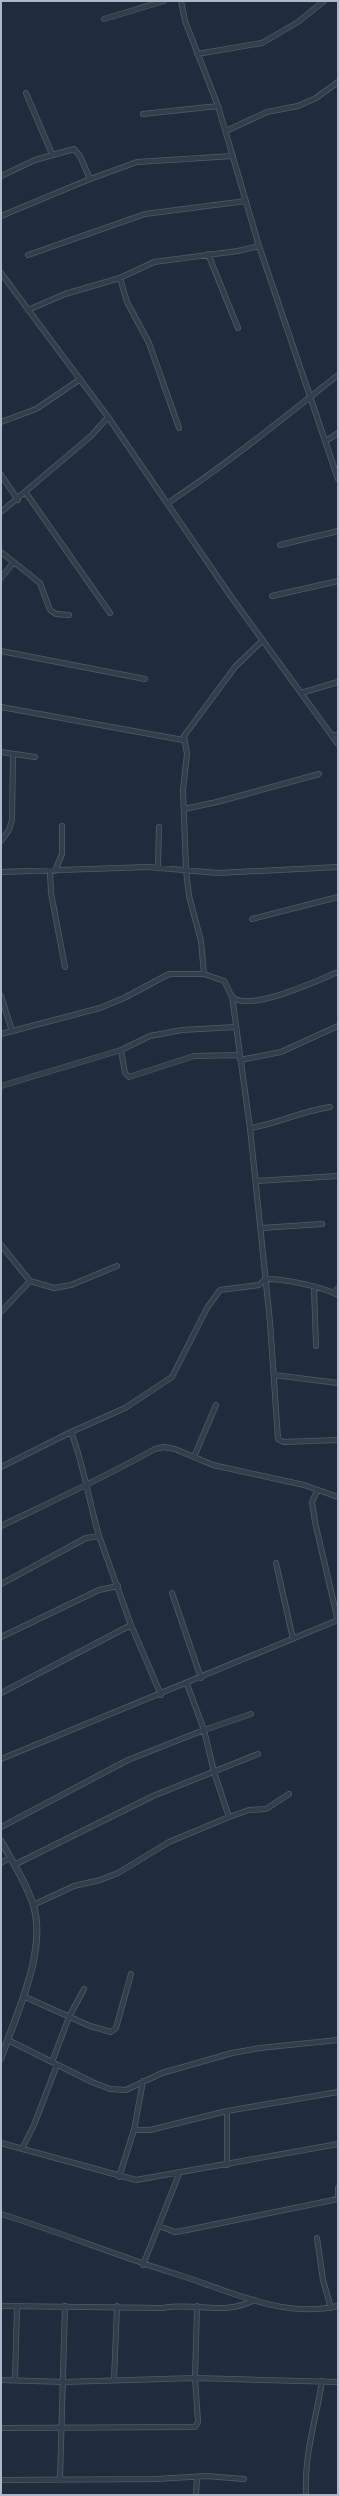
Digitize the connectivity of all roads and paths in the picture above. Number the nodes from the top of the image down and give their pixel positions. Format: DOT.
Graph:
graph roads {
  1 [pos="164,1"];
  2 [pos="181,1"];
  3 [pos="324,1"];
  4 [pos="104,19"];
  5 [pos="198,54"];
  6 [pos="338,82"];
  7 [pos="26,93"];
  8 [pos="218,106"];
  9 [pos="143,114"];
  10 [pos="226,131"];
  11 [pos="52,154"];
  12 [pos="233,156"];
  13 [pos="1,176"];
  14 [pos="90,179"];
  15 [pos="246,201"];
  16 [pos="1,216"];
  17 [pos="259,246"];
  18 [pos="208,254"];
  19 [pos="28,255"];
  20 [pos="1,272"];
  21 [pos="120,278"];
  22 [pos="28,310"];
  23 [pos="238,328"];
  24 [pos="338,375"];
  25 [pos="79,380"];
  26 [pos="312,396"];
  27 [pos="108,417"];
  28 [pos="1,422"];
  29 [pos="179,428"];
  30 [pos="338,433"];
  31 [pos="326,441"];
  32 [pos="1,475"];
  33 [pos="338,479"];
  34 [pos="26,493"];
  35 [pos="18,500"];
  36 [pos="168,503"];
  37 [pos="1,512"];
  38 [pos="338,531"];
  39 [pos="280,545"];
  40 [pos="1,552"];
  41 [pos="13,563"];
  42 [pos="1,578"];
  43 [pos="338,581"];
  44 [pos="272,596"];
  45 [pos="110,613"];
  46 [pos="69,615"];
  47 [pos="263,640"];
  48 [pos="1,651"];
  49 [pos="145,679"];
  50 [pos="338,682"];
  51 [pos="301,693"];
  52 [pos="1,707"];
  53 [pos="338,734"];
  54 [pos="332,736"];
  55 [pos="183,740"];
  56 [pos="338,744"];
  57 [pos="1,752"];
  58 [pos="13,754"];
  59 [pos="35,757"];
  60 [pos="319,774"];
  61 [pos="184,809"];
  62 [pos="62,826"];
  63 [pos="159,828"];
  64 [pos="1,841"];
  65 [pos="338,866"];
  66 [pos="158,868"];
  67 [pos="186,870"];
  68 [pos="53,871"];
  69 [pos="1,872"];
  70 [pos="338,897"];
  71 [pos="252,919"];
  72 [pos="66,967"];
  73 [pos="338,972"];
  74 [pos="204,974"];
  75 [pos="1,996"];
  76 [pos="232,996"];
  77 [pos="338,1026"];
  78 [pos="236,1027"];
  79 [pos="12,1031"];
  80 [pos="1,1034"];
  81 [pos="121,1050"];
  82 [pos="239,1058"];
  83 [pos="1,1086"];
  84 [pos="330,1107"];
  85 [pos="250,1128"];
  86 [pos="338,1176"];
  87 [pos="256,1181"];
  88 [pos="322,1224"];
  89 [pos="261,1228"];
  90 [pos="1,1245"];
  91 [pos="117,1266"];
  92 [pos="265,1279"];
  93 [pos="30,1281"];
  94 [pos="314,1287"];
  95 [pos="338,1288"];
  96 [pos="336,1294"];
  97 [pos="1,1312"];
  98 [pos="316,1346"];
  99 [pos="274,1375"];
  100 [pos="338,1383"];
  101 [pos="216,1405"];
  102 [pos="71,1432"];
  103 [pos="338,1440"];
  104 [pos="194,1457"];
  105 [pos="1,1467"];
  106 [pos="85,1486"];
  107 [pos="317,1491"];
  108 [pos="338,1497"];
  109 [pos="1,1526"];
  110 [pos="99,1536"];
  111 [pos="276,1563"];
  112 [pos="1,1584"];
  113 [pos="118,1586"];
  114 [pos="172,1593"];
  115 [pos="338,1621"];
  116 [pos="131,1625"];
  117 [pos="1,1638"];
  118 [pos="293,1639"];
  119 [pos="201,1678"];
  120 [pos="187,1684"];
  121 [pos="1,1693"];
  122 [pos="161,1695"];
  123 [pos="251,1714"];
  124 [pos="204,1730"];
  125 [pos="258,1754"];
  126 [pos="1,1759"];
  127 [pos="214,1772"];
  128 [pos="289,1794"];
  129 [pos="229,1817"];
  130 [pos="1,1827"];
  131 [pos="1,1841"];
  132 [pos="10,1858"];
  133 [pos="1,1863"];
  134 [pos="14,1865"];
  135 [pos="33,1905"];
  136 [pos="131,1974"];
  137 [pos="84,1989"];
  138 [pos="23,1996"];
  139 [pos="69,2017"];
  140 [pos="8,2040"];
  141 [pos="338,2040"];
  142 [pos="2,2050"];
  143 [pos="1,2058"];
  144 [pos="52,2062"];
  145 [pos="57,2065"];
  146 [pos="143,2081"];
  147 [pos="338,2092"];
  148 [pos="227,2111"];
  149 [pos="134,2130"];
  150 [pos="1,2143"];
  151 [pos="338,2144"];
  152 [pos="22,2149"];
  153 [pos="228,2165"];
  154 [pos="179,2174"];
  155 [pos="119,2177"];
  156 [pos="338,2188"];
  157 [pos="338,2199"];
  158 [pos="1,2214"];
  159 [pos="159,2226"];
  160 [pos="317,2238"];
  161 [pos="143,2265"];
  162 [pos="254,2300"];
  163 [pos="1,2306"];
  164 [pos="65,2306"];
  165 [pos="117,2306"];
  166 [pos="197,2306"];
  167 [pos="338,2306"];
  168 [pos="17,2307"];
  169 [pos="331,2308"];
  170 [pos="195,2378"];
  171 [pos="1,2380"];
  172 [pos="16,2380"];
  173 [pos="114,2380"];
  174 [pos="322,2381"];
  175 [pos="64,2382"];
  176 [pos="338,2382"];
  177 [pos="1,2428"];
  178 [pos="61,2428"];
  179 [pos="197,2477"];
  180 [pos="60,2479"];
  181 [pos="244,2479"];
  182 [pos="1,2480"];
  183 [pos="196,2495"];
  184 [pos="306,2495"];
  1 -- 4 [label="street"];
  2 -- 5 [label="street"];
  3 -- 5 [label="street"];
  5 -- 8 [label="street"];
  6 -- 10 [label="street"];
  7 -- 11 [label="street"];
  8 -- 9 [label="street"];
  8 -- 10 [label="street"];
  10 -- 12 [label="street"];
  11 -- 13 [label="street"];
  11 -- 14 [label="street"];
  12 -- 14 [label="street"];
  12 -- 15 [label="street"];
  14 -- 16 [label="street"];
  15 -- 17 [label="street"];
  15 -- 19 [label="street"];
  17 -- 18 [label="street"];
  17 -- 26 [label="street"];
  18 -- 21 [label="street"];
  18 -- 23 [label="street"];
  20 -- 22 [label="street"];
  21 -- 22 [label="street"];
  21 -- 29 [label="street"];
  22 -- 25 [label="street"];
  24 -- 26 [label="street"];
  25 -- 27 [label="street"];
  25 -- 28 [label="street"];
  26 -- 31 [label="street"];
  26 -- 36 [label="street"];
  27 -- 34 [label="street"];
  27 -- 36 [label="street"];
  30 -- 31 [label="street"];
  31 -- 33 [label="street"];
  32 -- 35 [label="street"];
  34 -- 35 [label="street"];
  34 -- 45 [label="street"];
  35 -- 37 [label="street"];
  36 -- 47 [label="street"];
  38 -- 39 [label="street"];
  40 -- 41 [label="street"];
  41 -- 42 [label="street"];
  41 -- 46 [label="street"];
  43 -- 44 [label="street"];
  47 -- 51 [label="street"];
  47 -- 55 [label="street"];
  48 -- 49 [label="street"];
  50 -- 51 [label="street"];
  51 -- 54 [label="street"];
  52 -- 55 [label="street"];
  53 -- 54 [label="street"];
  54 -- 56 [label="street"];
  55 -- 61 [label="street"];
  57 -- 58 [label="street"];
  58 -- 59 [label="street"];
  58 -- 64 [label="street"];
  60 -- 61 [label="street"];
  61 -- 67 [label="street"];
  62 -- 68 [label="street"];
  63 -- 66 [label="street"];
  65 -- 67 [label="street"];
  66 -- 67 [label="street"];
  66 -- 68 [label="street"];
  67 -- 74 [label="street"];
  68 -- 69 [label="street"];
  68 -- 72 [label="street"];
  70 -- 71 [label="street"];
  73 -- 76 [label="street"];
  74 -- 76 [label="street"];
  74 -- 79 [label="street"];
  75 -- 79 [label="street"];
  76 -- 78 [label="street"];
  77 -- 82 [label="street"];
  78 -- 81 [label="street"];
  78 -- 82 [label="street"];
  79 -- 80 [label="street"];
  81 -- 82 [label="street"];
  81 -- 83 [label="street"];
  82 -- 85 [label="street"];
  84 -- 85 [label="street"];
  85 -- 87 [label="street"];
  86 -- 87 [label="street"];
  87 -- 89 [label="street"];
  88 -- 89 [label="street"];
  89 -- 92 [label="street"];
  90 -- 93 [label="street"];
  91 -- 93 [label="street"];
  92 -- 94 [label="street"];
  92 -- 99 [label="street"];
  92 -- 102 [label="street"];
  93 -- 97 [label="street"];
  94 -- 96 [label="street"];
  94 -- 98 [label="street"];
  95 -- 96 [label="street"];
  99 -- 100 [label="street"];
  99 -- 103 [label="street"];
  101 -- 104 [label="street"];
  102 -- 105 [label="street"];
  102 -- 106 [label="street"];
  104 -- 106 [label="street"];
  104 -- 107 [label="street"];
  106 -- 109 [label="street"];
  106 -- 110 [label="street"];
  107 -- 108 [label="street"];
  107 -- 115 [label="street"];
  110 -- 112 [label="street"];
  110 -- 113 [label="street"];
  111 -- 118 [label="street"];
  113 -- 116 [label="street"];
  113 -- 117 [label="street"];
  114 -- 119 [label="street"];
  115 -- 118 [label="street"];
  116 -- 121 [label="street"];
  116 -- 122 [label="street"];
  118 -- 119 [label="street"];
  119 -- 120 [label="street"];
  120 -- 122 [label="street"];
  120 -- 124 [label="street"];
  122 -- 126 [label="street"];
  123 -- 124 [label="street"];
  124 -- 127 [label="street"];
  124 -- 130 [label="street"];
  125 -- 127 [label="street"];
  127 -- 129 [label="street"];
  127 -- 134 [label="street"];
  128 -- 129 [label="street"];
  129 -- 135 [label="street"];
  131 -- 132 [label="street"];
  132 -- 133 [label="street"];
  132 -- 134 [label="street"];
  134 -- 135 [label="street"];
  135 -- 138 [label="street"];
  136 -- 139 [label="street"];
  137 -- 139 [label="street"];
  138 -- 139 [label="street"];
  138 -- 140 [label="street"];
  139 -- 144 [label="street"];
  140 -- 142 [label="street"];
  140 -- 144 [label="street"];
  141 -- 146 [label="street"];
  142 -- 143 [label="street"];
  144 -- 145 [label="street"];
  145 -- 146 [label="street"];
  145 -- 152 [label="street"];
  146 -- 149 [label="street"];
  147 -- 148 [label="street"];
  148 -- 149 [label="street"];
  148 -- 153 [label="street"];
  149 -- 155 [label="street"];
  150 -- 152 [label="street"];
  151 -- 153 [label="street"];
  152 -- 155 [label="street"];
  153 -- 154 [label="street"];
  154 -- 155 [label="street"];
  154 -- 159 [label="street"];
  156 -- 157 [label="street"];
  157 -- 159 [label="street"];
  158 -- 161 [label="street"];
  159 -- 161 [label="street"];
  160 -- 169 [label="street"];
  161 -- 162 [label="street"];
  162 -- 166 [label="street"];
  162 -- 169 [label="street"];
  163 -- 168 [label="street"];
  164 -- 165 [label="street"];
  164 -- 168 [label="street"];
  164 -- 175 [label="street"];
  165 -- 166 [label="street"];
  165 -- 173 [label="street"];
  166 -- 170 [label="street"];
  167 -- 169 [label="street"];
  168 -- 172 [label="street"];
  170 -- 173 [label="street"];
  170 -- 174 [label="street"];
  170 -- 178 [label="street"];
  171 -- 172 [label="street"];
  172 -- 175 [label="street"];
  173 -- 175 [label="street"];
  174 -- 176 [label="street"];
  174 -- 184 [label="street"];
  175 -- 178 [label="street"];
  177 -- 178 [label="street"];
  178 -- 180 [label="street"];
  179 -- 180 [label="street"];
  179 -- 181 [label="street"];
  179 -- 183 [label="street"];
  180 -- 182 [label="street"];
}
